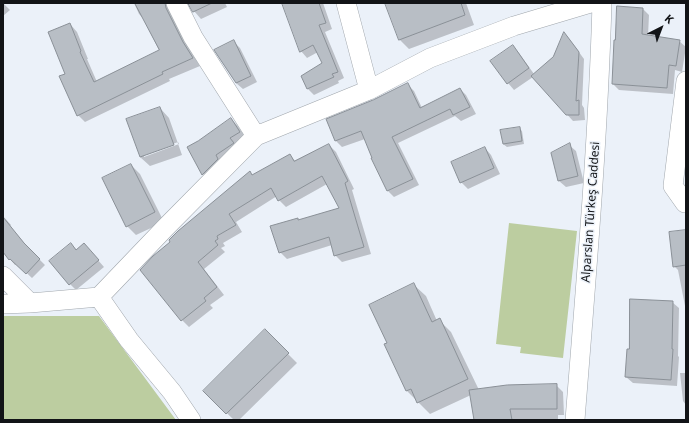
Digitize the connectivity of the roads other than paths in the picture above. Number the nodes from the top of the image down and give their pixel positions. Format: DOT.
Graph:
graph roads {
  1 [pos="176,3"];
  2 [pos="346,3"];
  3 [pos="591,3"];
  4 [pos="602,3"];
  5 [pos="686,80"];
  6 [pos="369,90"];
  7 [pos="256,136"];
  8 [pos="686,203"];
  9 [pos="3,276"];
  10 [pos="99,297"];
  11 [pos="30,303"];
  12 [pos="3,304"];
  13 [pos="191,420"];
  14 [pos="575,420"];
  1 -- 7 [label="street"];
  2 -- 6 [label="street"];
  3 -- 6 [label="street"];
  4 -- 14 [label="street, Alparslan Türkeş Caddesi"];
  5 -- 8 [label="street"];
  6 -- 7 [label="street"];
  7 -- 10 [label="street"];
  9 -- 11 [label="street"];
  10 -- 11 [label="street"];
  10 -- 13 [label="street"];
  11 -- 12 [label="street"];
}
